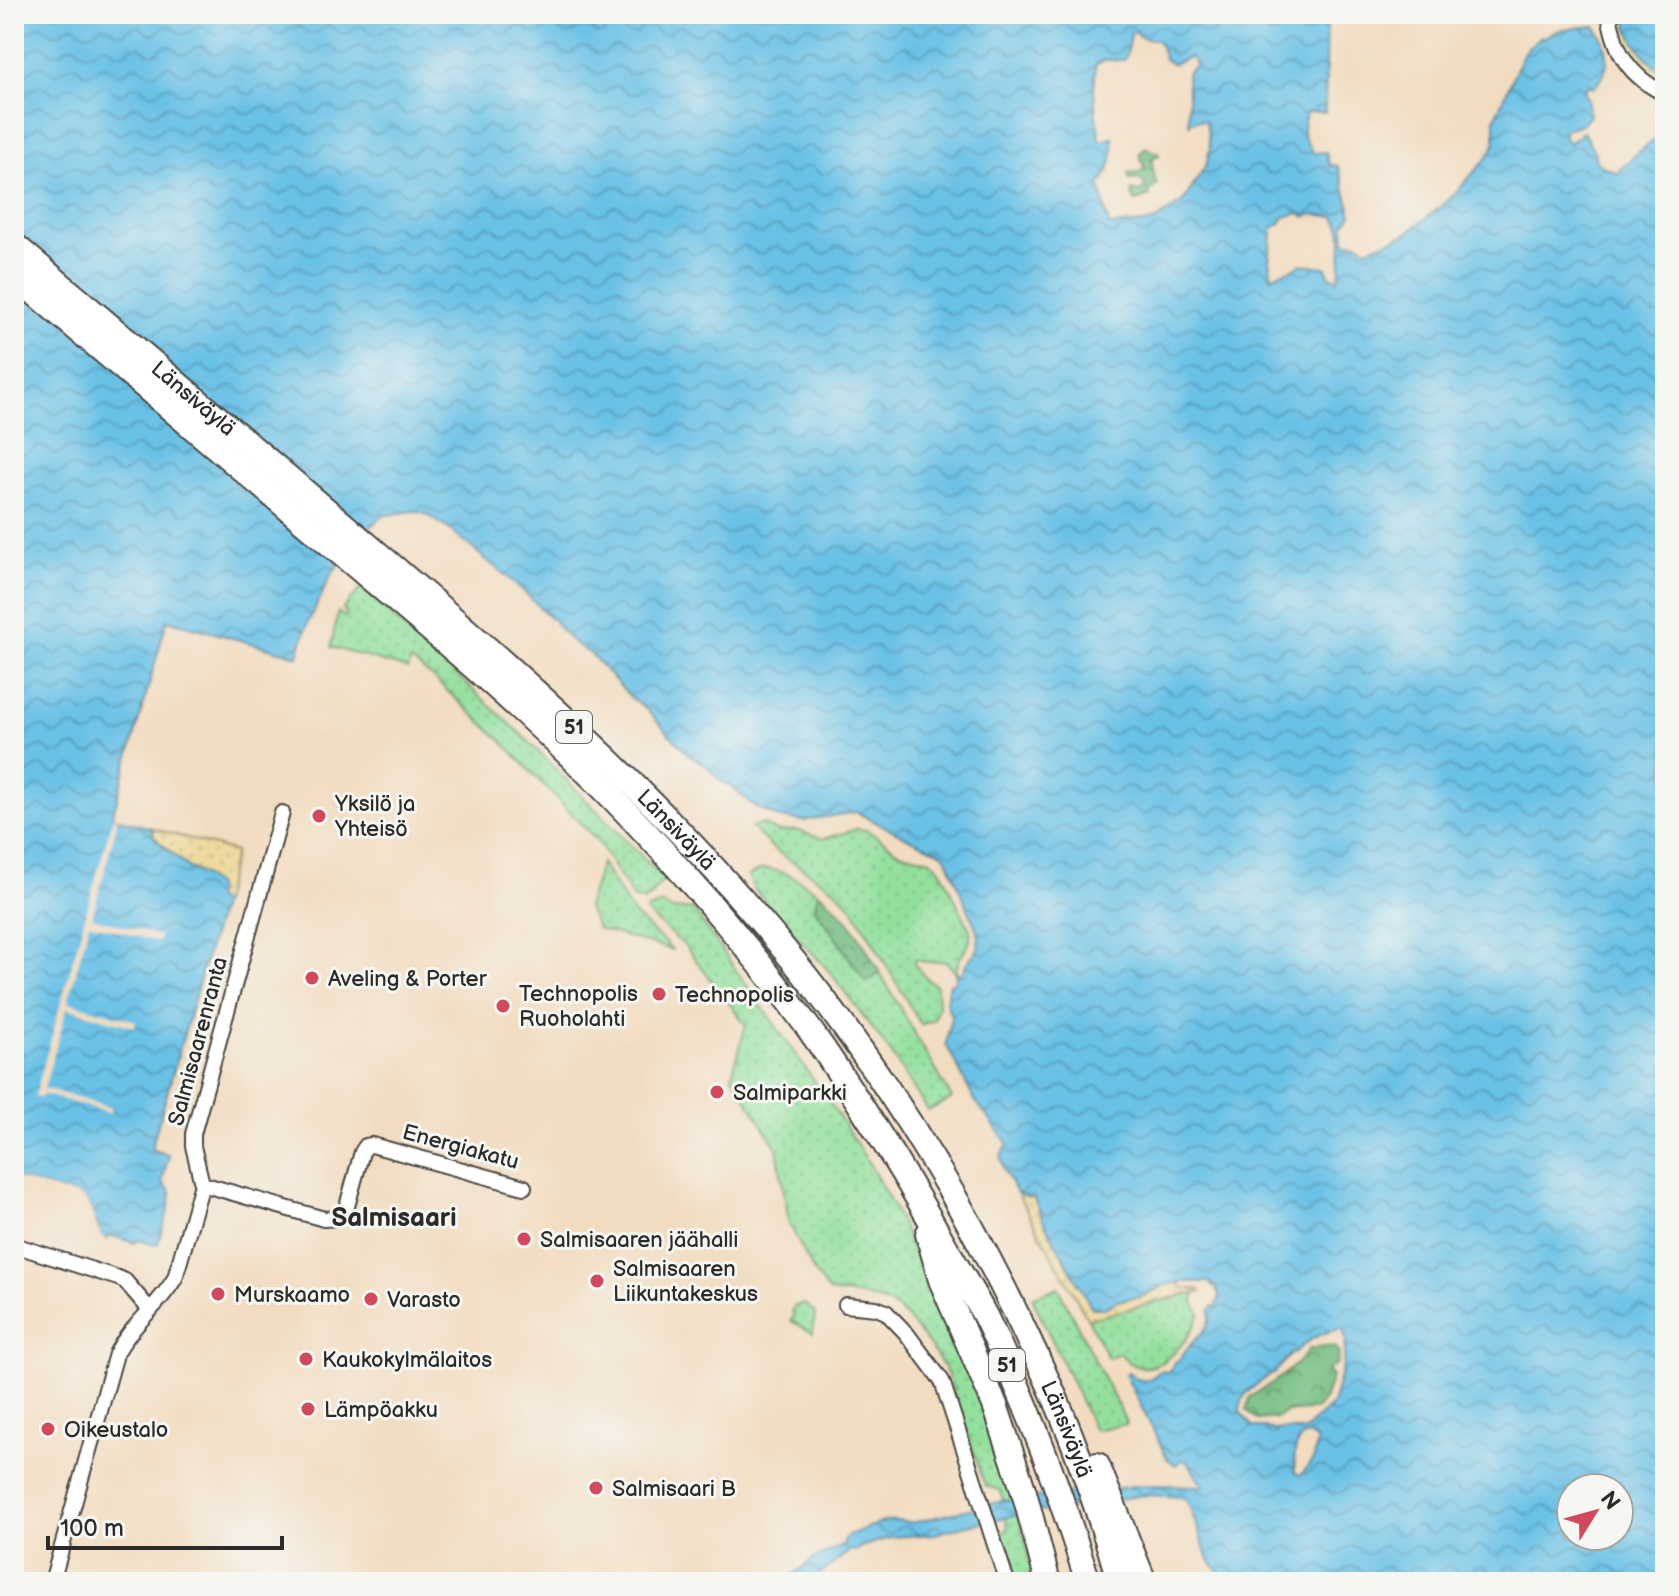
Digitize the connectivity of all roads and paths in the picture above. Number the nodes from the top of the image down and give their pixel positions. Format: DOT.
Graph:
graph roads {
  1 [pos="1609,14"];
  2 [pos="1665,94"];
  3 [pos="14,245"];
  4 [pos="14,275"];
  5 [pos="373,565"];
  6 [pos="282,813"];
  7 [pos="202,1184"];
  8 [pos="524,1187"];
  9 [pos="916,1194"];
  10 [pos="14,1245"];
  11 [pos="1010,1301"];
  12 [pos="846,1305"];
  13 [pos="150,1310"];
  14 [pos="52,1582"];
  15 [pos="1007,1582"];
  16 [pos="1048,1582"];
  17 [pos="1088,1582"];
  18 [pos="1120,1582"];
  19 [pos="1144,1582"];
  1 -- 2 [label="street"];
  3 -- 5 [label="highway, Länsiväylä / 51"];
  4 -- 5 [label="highway, Länsiväylä / 51"];
  5 -- 9 [label="highway, Länsiväylä / 51"];
  5 -- 11 [label="highway, Länsiväylä / 51"];
  6 -- 7 [label="street, Salmisaarenranta"];
  7 -- 8 [label="street, Energiakatu"];
  7 -- 13 [label="street, Salmisaarenranta"];
  9 -- 16 [label="highway"];
  9 -- 17 [label="highway, Länsiväylä / 51"];
  10 -- 13 [label="street"];
  11 -- 18 [label="highway, Länsiväylä / 51"];
  11 -- 19 [label="highway"];
  12 -- 15 [label="street"];
  13 -- 14 [label="street, Salmisaarenranta"];
}
